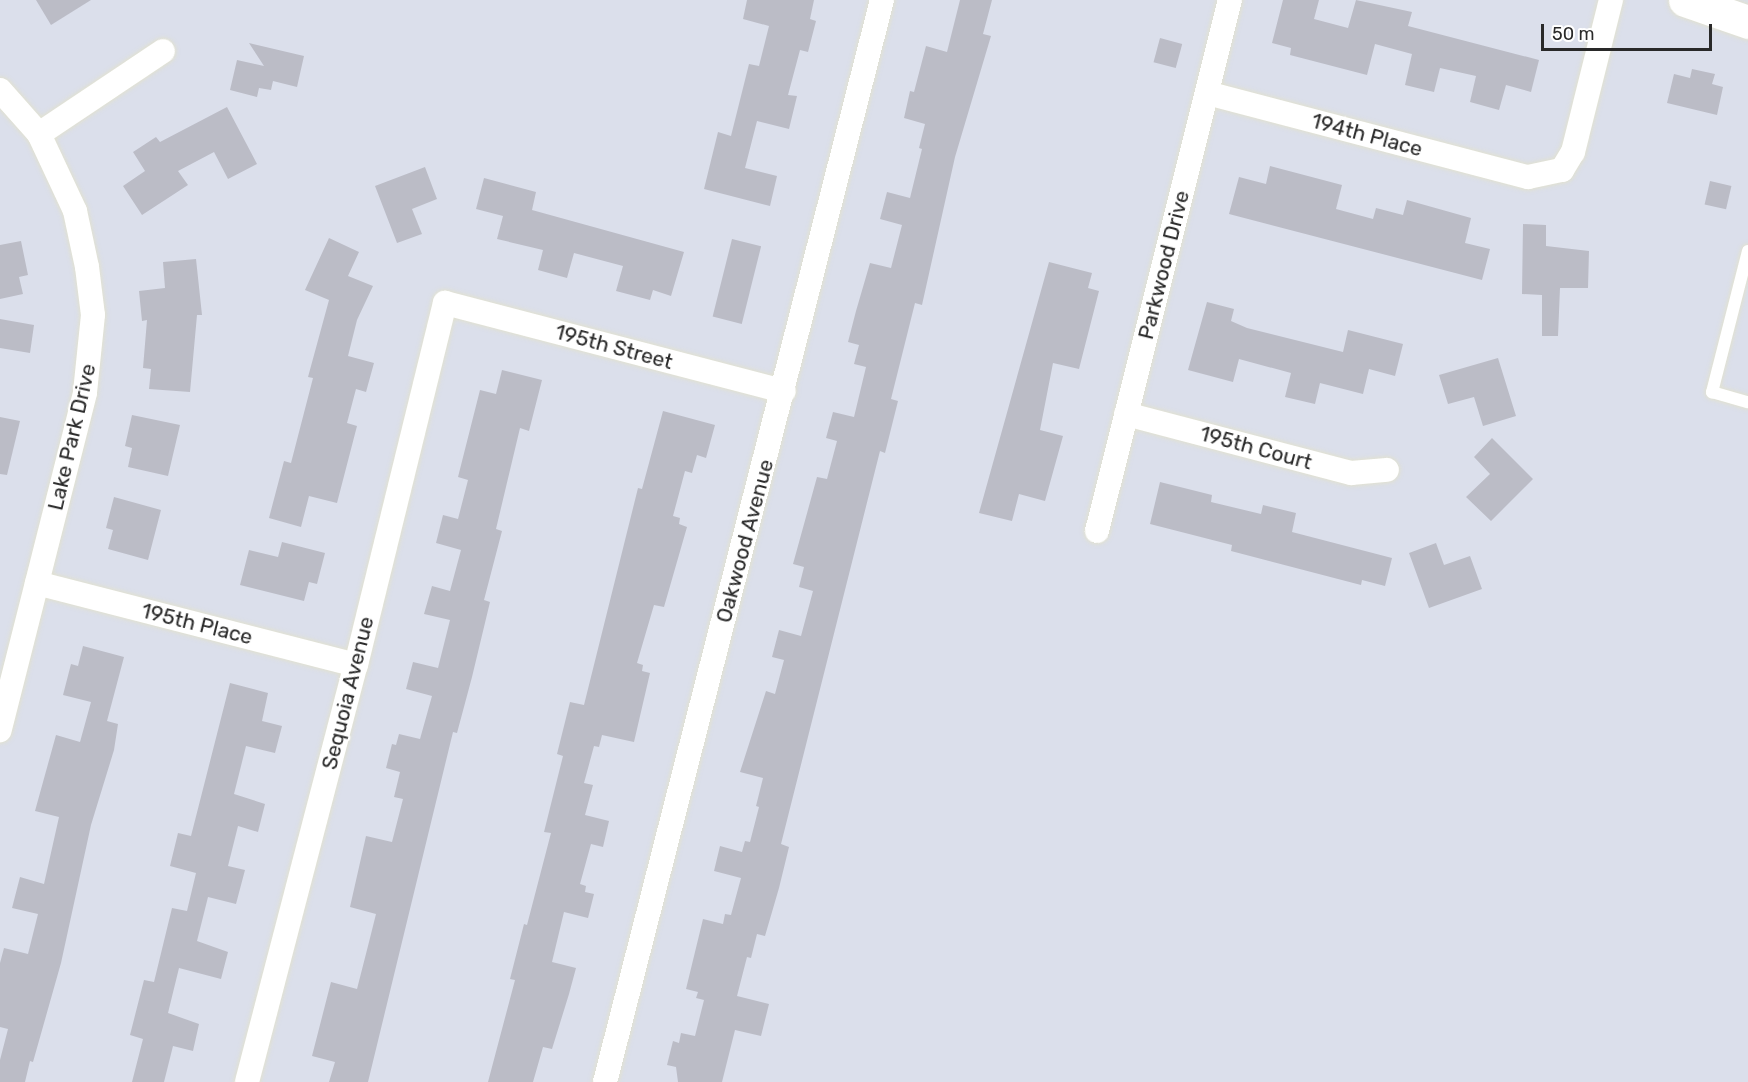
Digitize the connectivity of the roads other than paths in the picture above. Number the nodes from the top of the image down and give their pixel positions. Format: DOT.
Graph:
graph roads {
  1 [pos="882,0"];
  2 [pos="1230,0"];
  3 [pos="1611,0"];
  4 [pos="1685,0"];
  5 [pos="1748,22"];
  6 [pos="163,51"];
  7 [pos="0,90"];
  8 [pos="1207,93"];
  9 [pos="39,134"];
  10 [pos="1748,251"];
  11 [pos="445,303"];
  12 [pos="784,391"];
  13 [pos="1748,402"];
  14 [pos="1126,414"];
  15 [pos="1387,470"];
  16 [pos="1097,531"];
  17 [pos="37,583"];
  18 [pos="356,665"];
  19 [pos="0,730"];
  20 [pos="247,1082"];
  21 [pos="605,1082"];
  1 -- 12 [label="street, Oakwood Avenue"];
  2 -- 8 [label="street, Parkwood Drive"];
  3 -- 8 [label="street, 194th Place"];
  4 -- 5 [label="main road"];
  6 -- 9 [label="street"];
  7 -- 9 [label="street, Lake Park Drive"];
  8 -- 14 [label="street, Parkwood Drive"];
  9 -- 17 [label="street, Lake Park Drive"];
  10 -- 13 [label="lane"];
  11 -- 12 [label="street, 195th Street"];
  11 -- 18 [label="street, Sequoia Avenue"];
  12 -- 21 [label="street, Oakwood Avenue"];
  14 -- 15 [label="street, 195th Court"];
  14 -- 16 [label="street, Parkwood Drive"];
  17 -- 18 [label="street, 195th Place"];
  17 -- 19 [label="street, Lake Park Drive"];
  18 -- 20 [label="street, Sequoia Avenue"];
}
